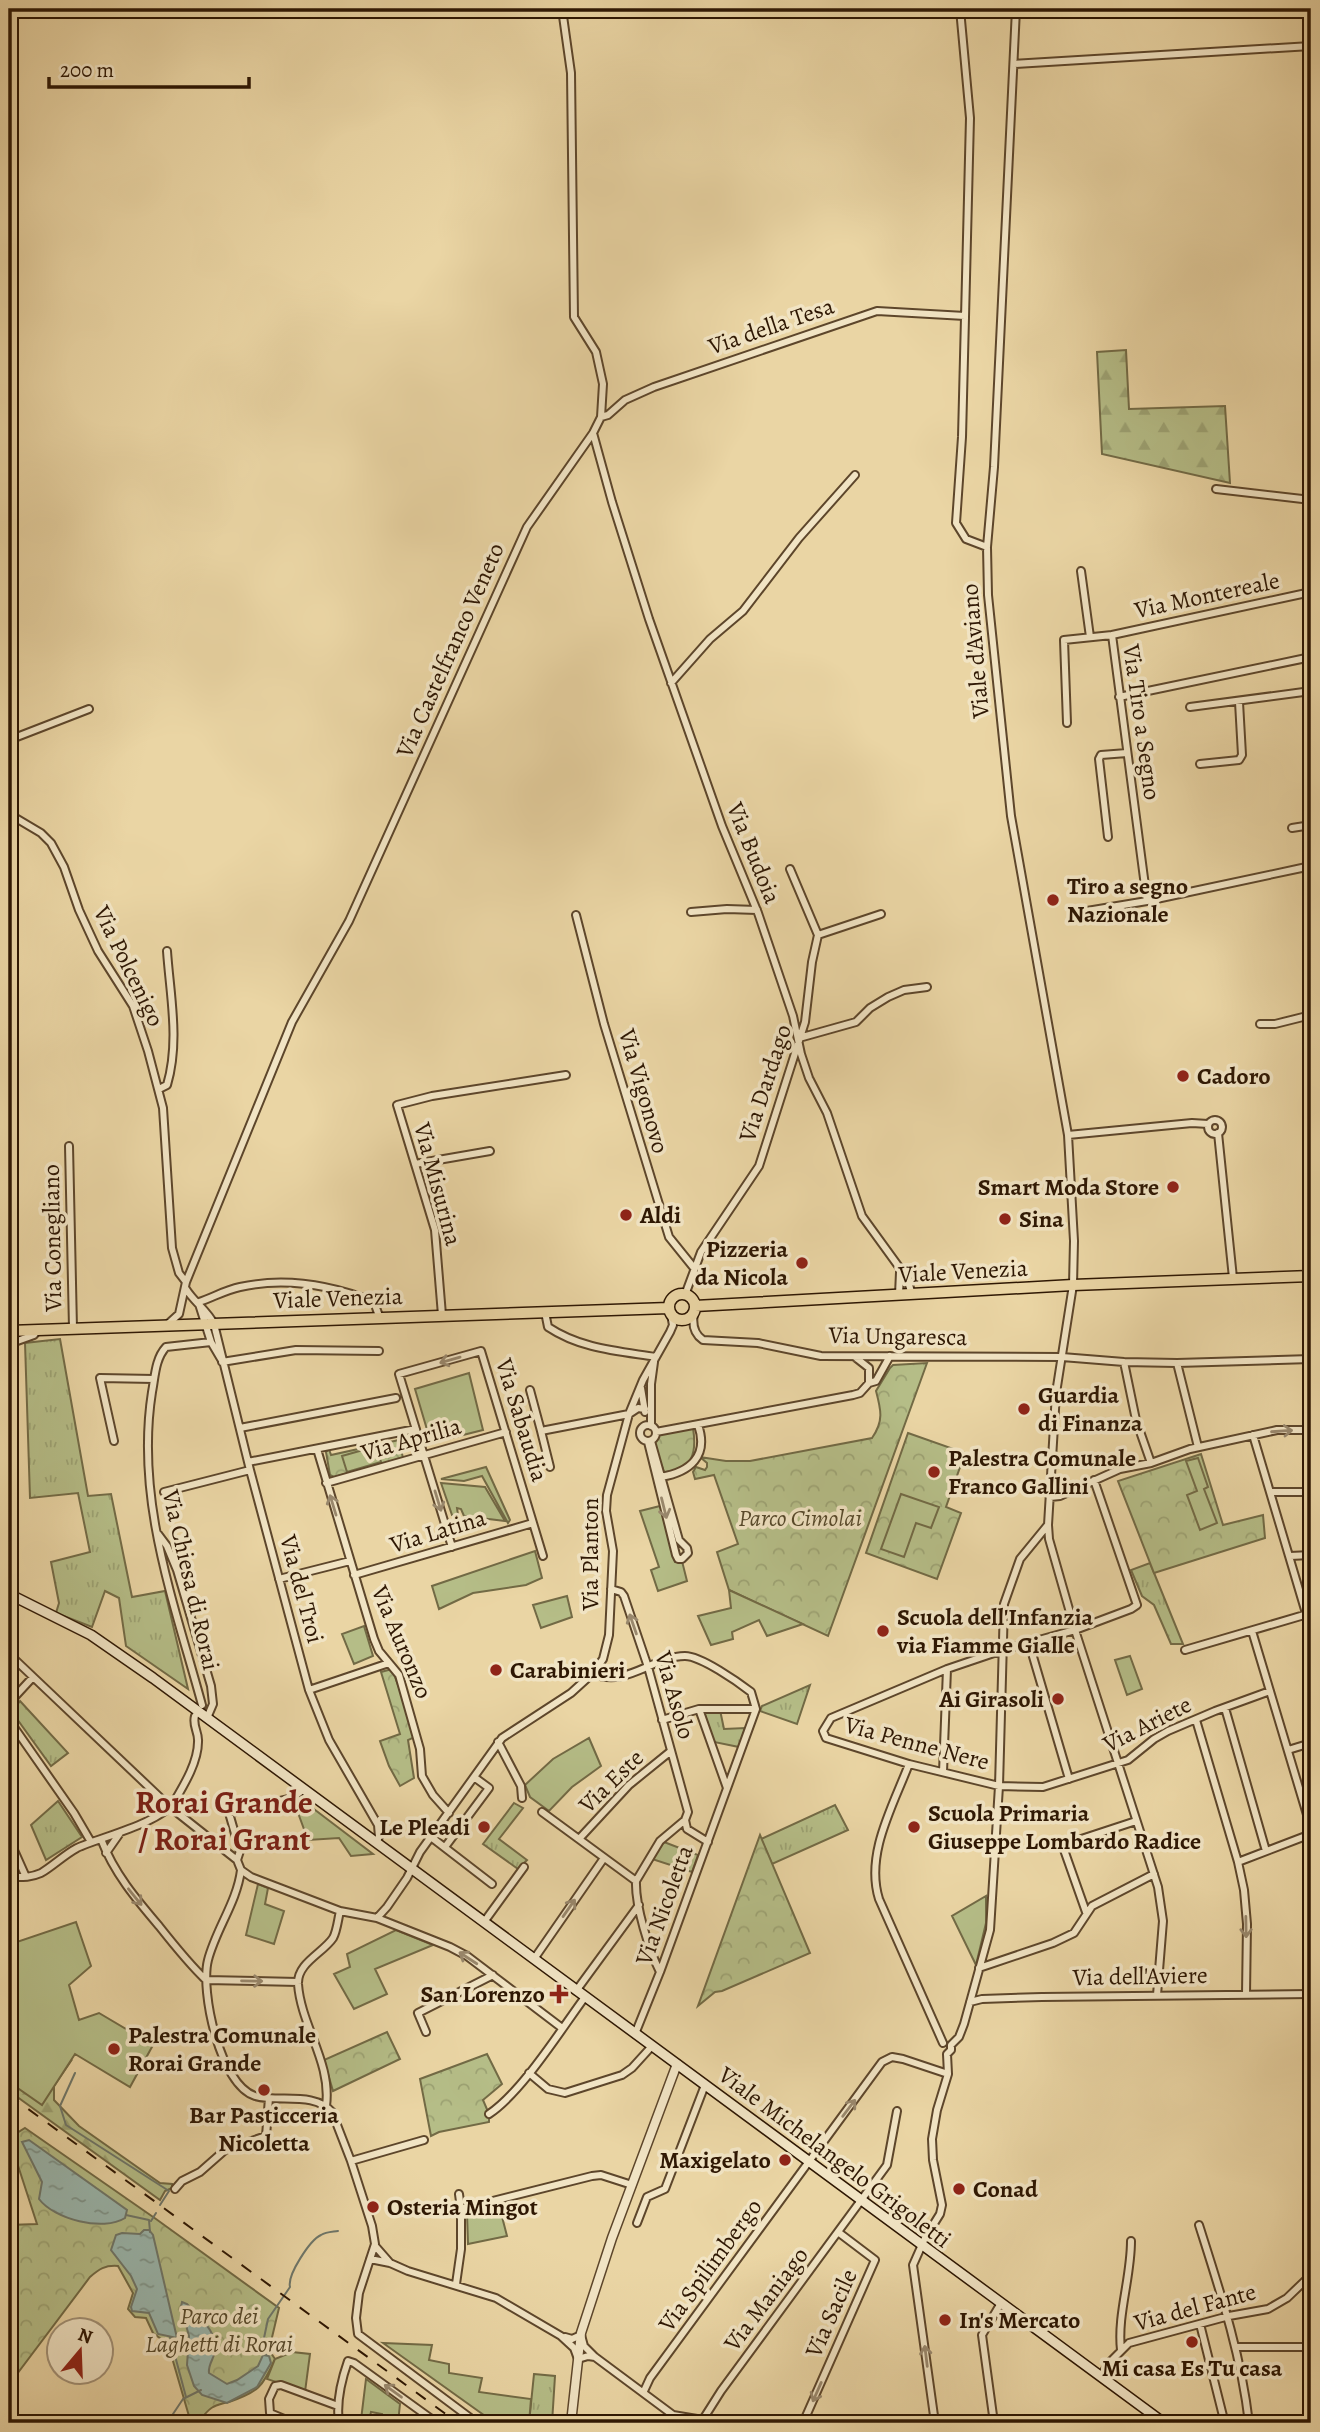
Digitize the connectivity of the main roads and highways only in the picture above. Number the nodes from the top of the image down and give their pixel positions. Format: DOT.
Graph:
graph roads {
  1 [pos="1311,1276"];
  2 [pos="695,1310"];
  3 [pos="670,1311"];
  4 [pos="9,1331"];
  5 [pos="9,1594"];
  6 [pos="1164,2423"];
  1 -- 2 [label="main road, Viale Venezia"];
  2 -- 3 [label="main road, Viale Venezia"];
  2 -- 3 [label="main road"];
  3 -- 4 [label="main road, Viale Venezia"];
  5 -- 6 [label="main road, Viale Michelangelo Grigoletti"];
}
